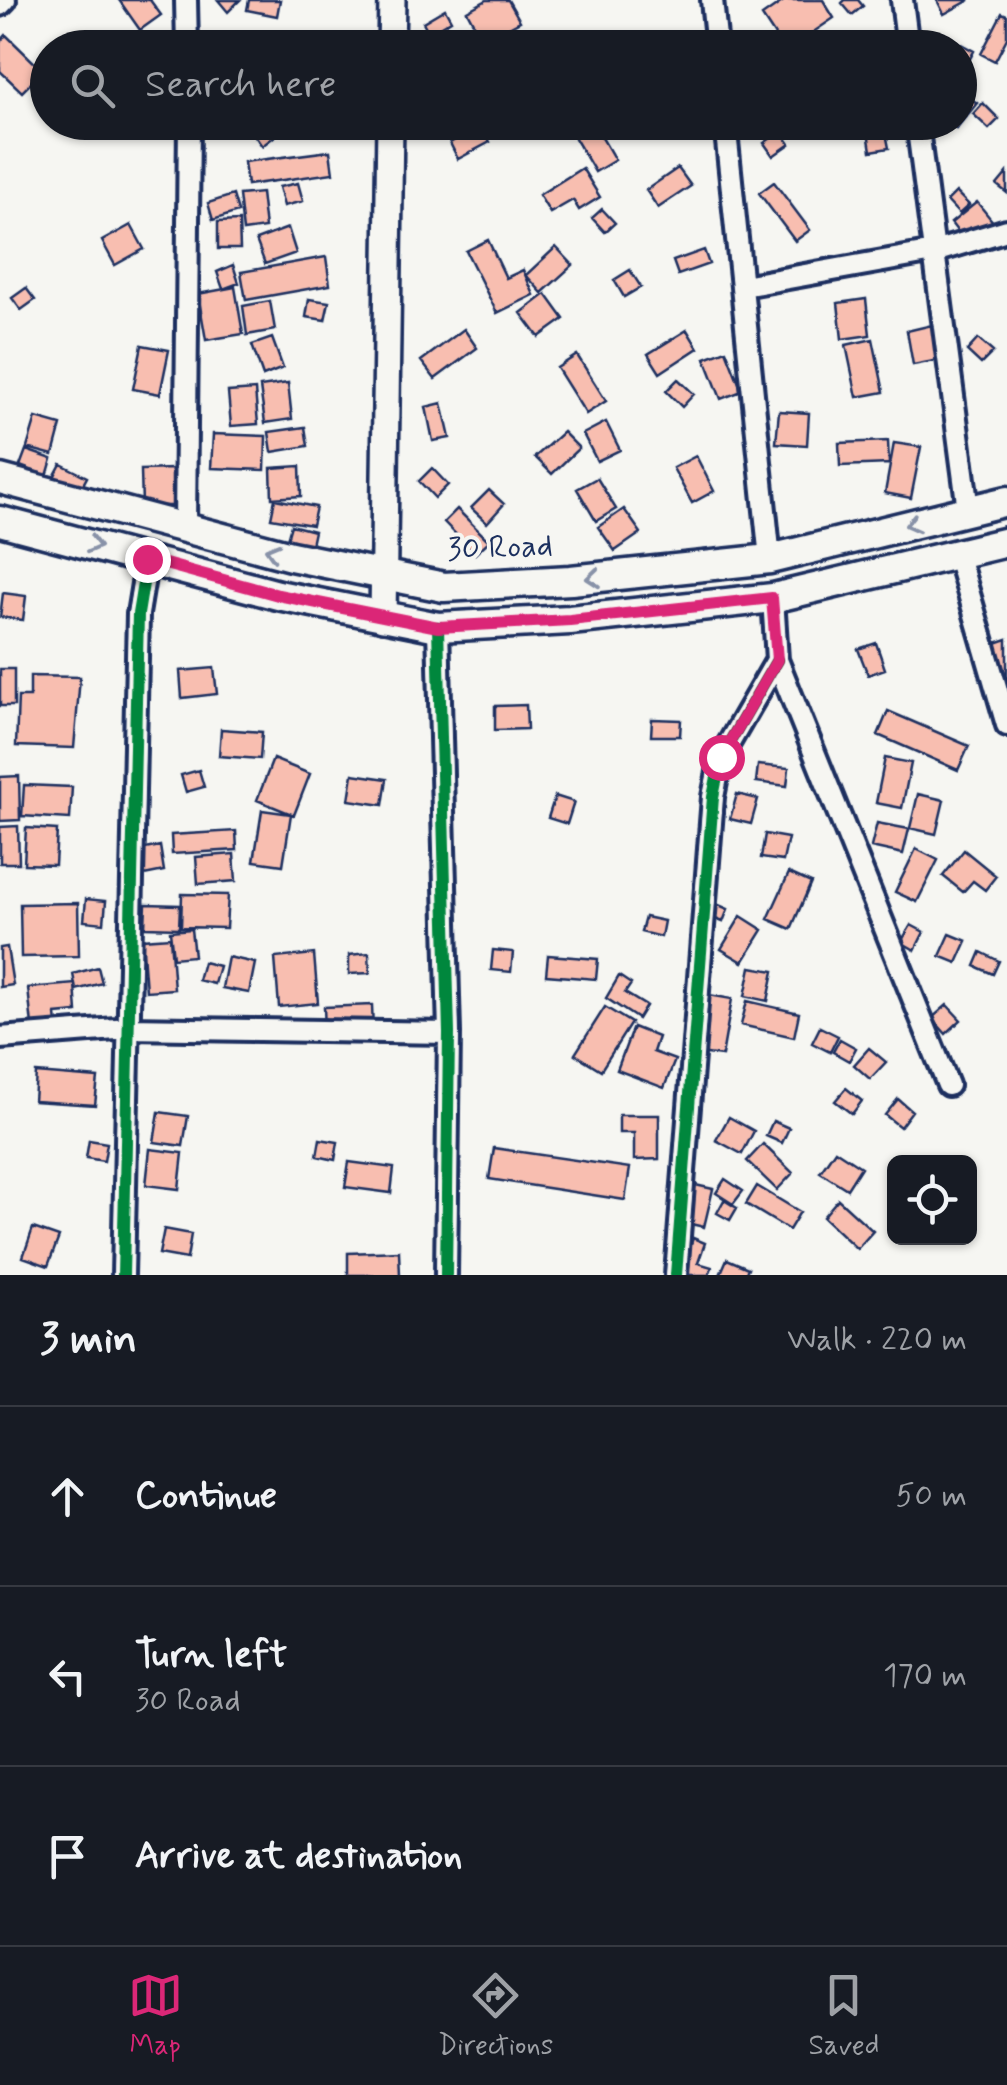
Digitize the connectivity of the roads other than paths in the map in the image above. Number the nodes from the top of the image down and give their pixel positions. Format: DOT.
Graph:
graph roads {
  1 [pos="186,0"];
  2 [pos="392,0"];
  3 [pos="712,0"];
  4 [pos="902,0"];
  5 [pos="187,30"];
  6 [pos="391,30"];
  7 [pos="715,30"];
  8 [pos="906,30"];
  9 [pos="189,140"];
  10 [pos="390,140"];
  11 [pos="727,140"];
  12 [pos="919,140"];
  13 [pos="1007,230"];
  14 [pos="934,252"];
  15 [pos="743,286"];
  16 [pos="0,479"];
  17 [pos="1007,500"];
  18 [pos="968,510"];
  19 [pos="0,521"];
  20 [pos="185,526"];
  21 [pos="1007,542"];
  22 [pos="958,556"];
  23 [pos="770,558"];
  24 [pos="147,559"];
  25 [pos="383,576"];
  26 [pos="772,598"];
  27 [pos="383,618"];
  28 [pos="438,627"];
  29 [pos="777,660"];
  30 [pos="1007,725"];
  31 [pos="129,1028"];
  32 [pos="449,1033"];
  33 [pos="0,1038"];
  34 [pos="948,1085"];
  35 [pos="123,1275"];
  36 [pos="446,1275"];
  37 [pos="676,1275"];
  1 -- 5 [label="street"];
  2 -- 6 [label="street"];
  3 -- 7 [label="street"];
  4 -- 8 [label="street"];
  9 -- 20 [label="street"];
  10 -- 25 [label="street"];
  11 -- 15 [label="street"];
  12 -- 14 [label="street"];
  13 -- 14 [label="street"];
  14 -- 15 [label="street"];
  14 -- 18 [label="street"];
  15 -- 23 [label="street"];
  16 -- 20 [label="main road, 30 Road"];
  17 -- 18 [label="main road, 30 Road"];
  18 -- 23 [label="main road, 30 Road, one-way"];
  19 -- 24 [label="main road, one-way"];
  25 -- 20 [label="main road, 30 Road, one-way"];
  21 -- 22 [label="main road"];
  22 -- 26 [label="main road"];
  22 -- 30 [label="street"];
  23 -- 25 [label="main road, 30 Road, one-way"];
  24 -- 27 [label="main road"];
  24 -- 31 [label="street"];
  25 -- 27 [label="street"];
  26 -- 28 [label="main road"];
  26 -- 29 [label="street"];
  27 -- 28 [label="main road"];
  28 -- 32 [label="street"];
  29 -- 34 [label="street"];
  29 -- 37 [label="street"];
  31 -- 32 [label="street"];
  31 -- 33 [label="street"];
  31 -- 35 [label="street"];
  32 -- 36 [label="street"];
}
